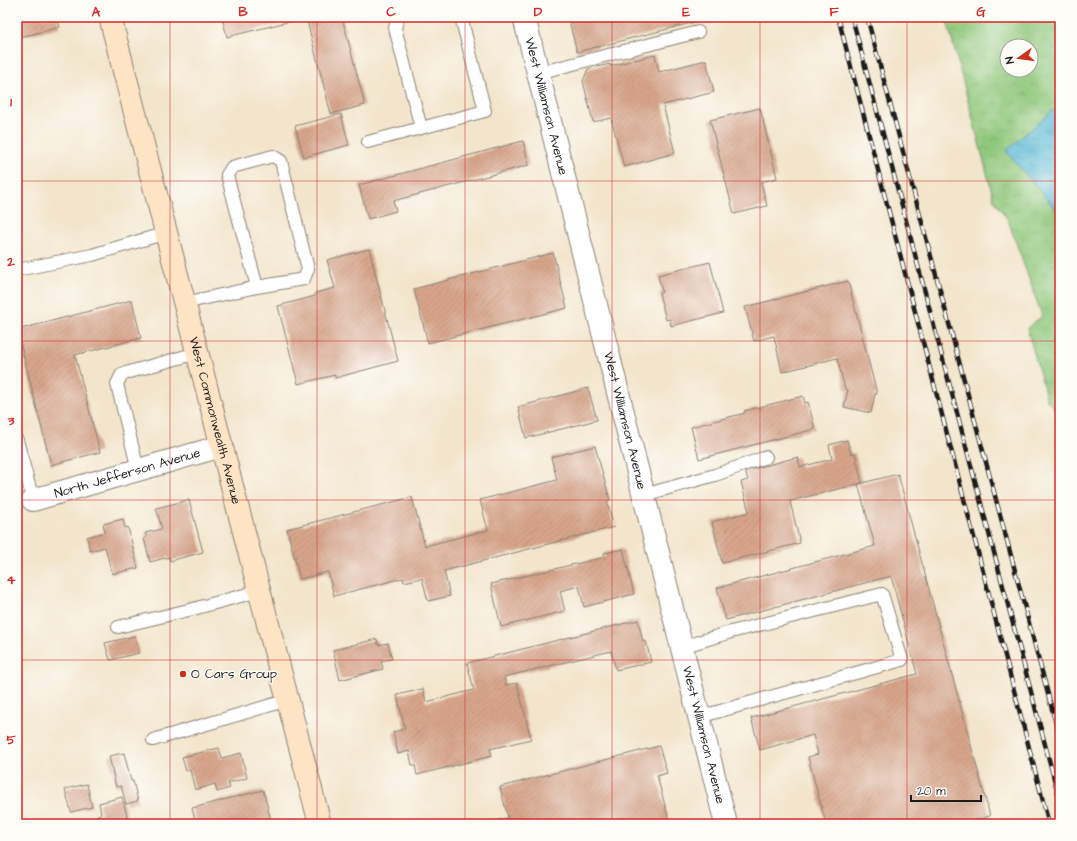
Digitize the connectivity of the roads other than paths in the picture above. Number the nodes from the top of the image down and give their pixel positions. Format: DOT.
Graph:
graph roads {
  1 [pos="110,17"];
  2 [pos="398,17"];
  3 [pos="461,17"];
  4 [pos="524,17"];
  5 [pos="698,32"];
  6 [pos="538,73"];
  7 [pos="421,128"];
  8 [pos="368,142"];
  9 [pos="166,233"];
  10 [pos="17,270"];
  11 [pos="257,287"];
  12 [pos="184,303"];
  13 [pos="197,353"];
  14 [pos="17,440"];
  15 [pos="222,446"];
  16 [pos="766,457"];
  17 [pos="138,470"];
  18 [pos="644,495"];
  19 [pos="32,500"];
  20 [pos="259,591"];
  21 [pos="118,627"];
  22 [pos="682,647"];
  23 [pos="288,700"];
  24 [pos="699,717"];
  25 [pos="153,740"];
  26 [pos="320,824"];
  27 [pos="726,824"];
  1 -- 9 [label="main road, West Commonwealth Avenue"];
  2 -- 7 [label="lane"];
  3 -- 7 [label="lane"];
  4 -- 6 [label="street, West Williamson Avenue"];
  5 -- 6 [label="lane"];
  6 -- 18 [label="street, West Williamson Avenue"];
  7 -- 8 [label="lane"];
  9 -- 10 [label="lane"];
  9 -- 12 [label="main road, West Commonwealth Avenue"];
  11 -- 11 [label="lane"];
  11 -- 12 [label="lane"];
  12 -- 13 [label="main road, West Commonwealth Avenue"];
  13 -- 15 [label="main road, West Commonwealth Avenue"];
  13 -- 17 [label="lane"];
  14 -- 19 [label="lane"];
  15 -- 17 [label="street, North Jefferson Avenue"];
  15 -- 20 [label="main road, West Commonwealth Avenue"];
  16 -- 18 [label="lane"];
  17 -- 19 [label="street, North Jefferson Avenue"];
  18 -- 22 [label="street, West Williamson Avenue"];
  20 -- 21 [label="lane"];
  20 -- 23 [label="main road, West Commonwealth Avenue"];
  22 -- 24 [label="street, West Williamson Avenue"];
  22 -- 24 [label="lane"];
  23 -- 25 [label="lane"];
  23 -- 26 [label="main road, West Commonwealth Avenue"];
  24 -- 27 [label="street, West Williamson Avenue"];
}
